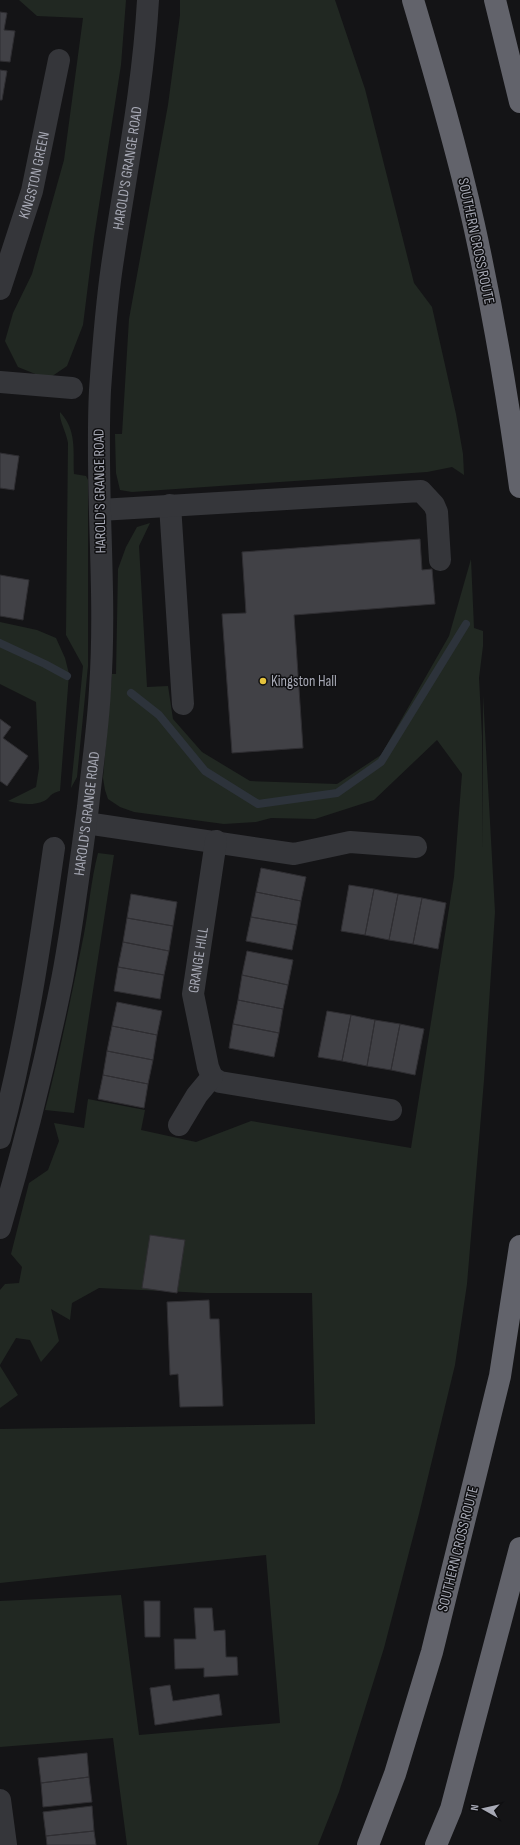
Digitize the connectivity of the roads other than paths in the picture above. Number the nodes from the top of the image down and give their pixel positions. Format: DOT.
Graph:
graph roads {
  1 [pos="148,0"];
  2 [pos="413,0"];
  3 [pos="495,0"];
  4 [pos="59,60"];
  5 [pos="520,102"];
  6 [pos="0,289"];
  7 [pos="0,382"];
  8 [pos="72,388"];
  9 [pos="520,487"];
  10 [pos="170,505"];
  11 [pos="100,510"];
  12 [pos="440,560"];
  13 [pos="183,704"];
  14 [pos="86,823"];
  15 [pos="216,841"];
  16 [pos="416,847"];
  17 [pos="54,848"];
  18 [pos="35,977"];
  19 [pos="61,982"];
  20 [pos="212,1077"];
  21 [pos="8,1110"];
  22 [pos="390,1110"];
  23 [pos="31,1115"];
  24 [pos="179,1125"];
  25 [pos="0,1138"];
  26 [pos="0,1228"];
  27 [pos="520,1246"];
  28 [pos="520,1548"];
  29 [pos="0,1800"];
  30 [pos="6,1845"];
  31 [pos="368,1845"];
  32 [pos="436,1845"];
  1 -- 11 [label="street, HAROLD'S GRANGE ROAD"];
  2 -- 9 [label="highway, SOUTHERN CROSS ROUTE"];
  3 -- 5 [label="highway"];
  4 -- 6 [label="street, KINGSTON GREEN"];
  7 -- 8 [label="street"];
  10 -- 11 [label="street"];
  10 -- 12 [label="street"];
  10 -- 13 [label="street"];
  11 -- 14 [label="street, HAROLD'S GRANGE ROAD"];
  14 -- 15 [label="street"];
  14 -- 19 [label="street, HAROLD'S GRANGE ROAD"];
  15 -- 16 [label="street"];
  15 -- 20 [label="street, GRANGE HILL"];
  17 -- 18 [label="street, HAROLD'S GRANGE ROAD"];
  18 -- 19 [label="street"];
  18 -- 21 [label="street, HAROLD'S GRANGE ROAD"];
  19 -- 23 [label="street, HAROLD'S GRANGE ROAD"];
  20 -- 22 [label="street"];
  20 -- 24 [label="street"];
  21 -- 23 [label="street"];
  21 -- 25 [label="street, HAROLD'S GRANGE ROAD"];
  23 -- 26 [label="street, HAROLD'S GRANGE ROAD"];
  27 -- 31 [label="highway, SOUTHERN CROSS ROUTE"];
  28 -- 32 [label="highway"];
  29 -- 30 [label="street"];
}
